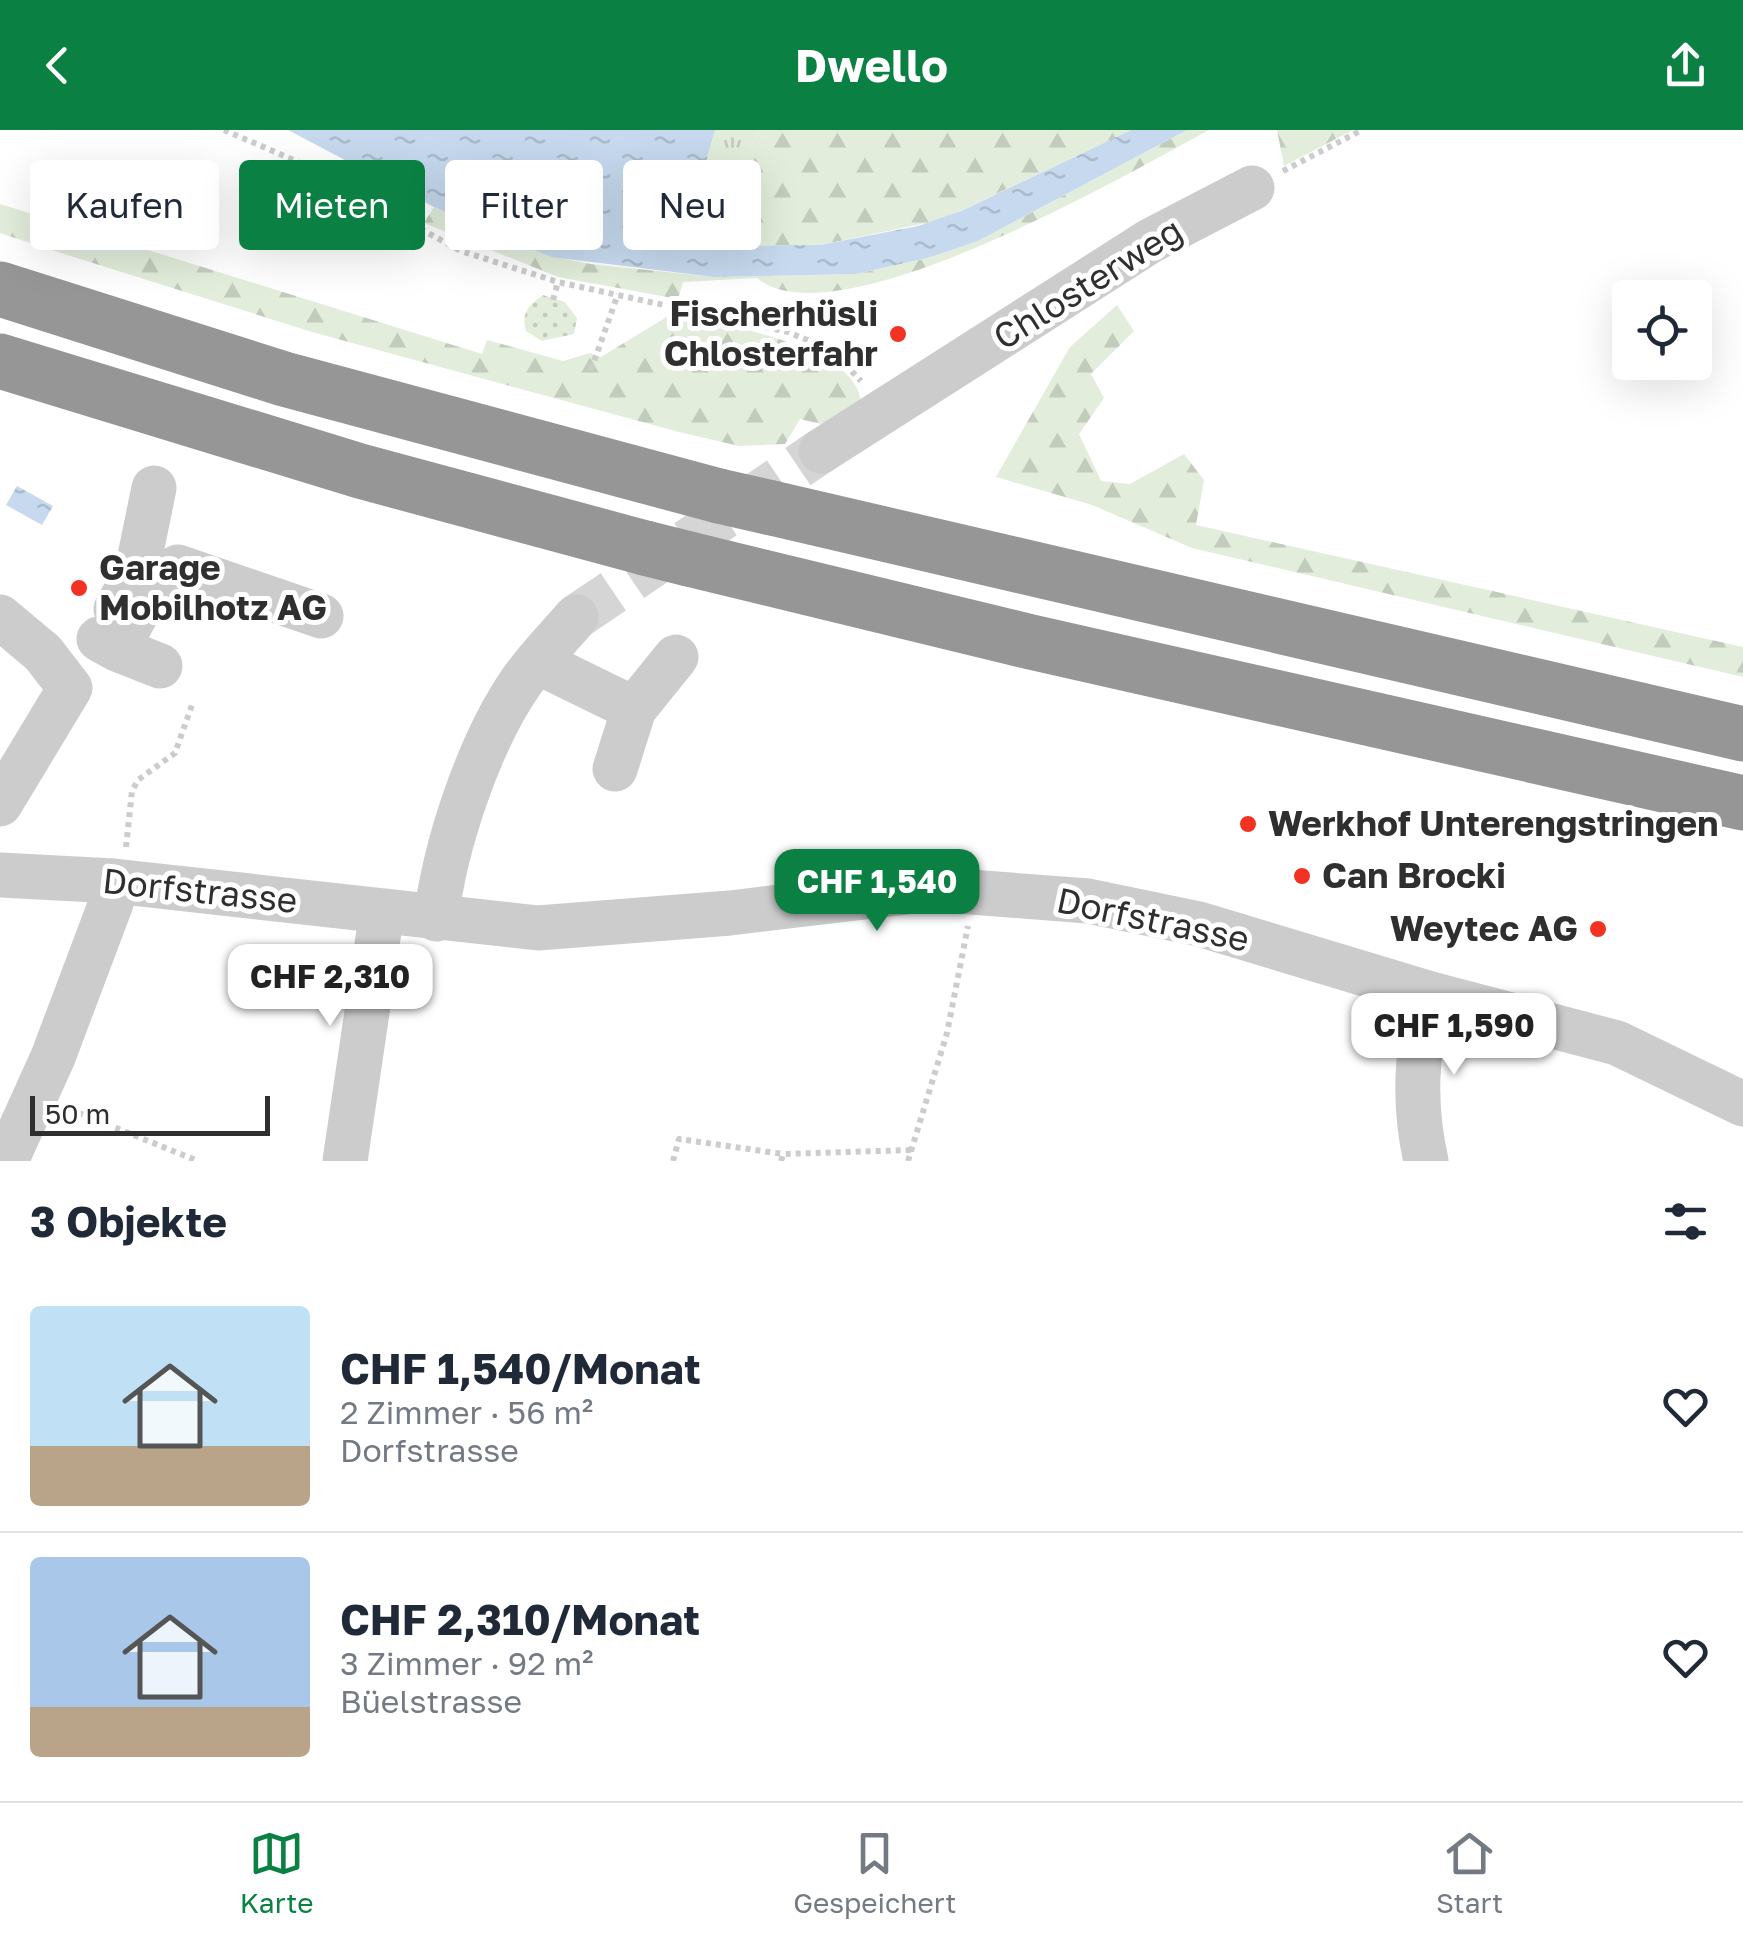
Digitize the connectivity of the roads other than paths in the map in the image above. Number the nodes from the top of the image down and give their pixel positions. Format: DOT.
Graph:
graph roads {
  1 [pos="1252,188"];
  2 [pos="0,289"];
  3 [pos="0,361"];
  4 [pos="822,451"];
  5 [pos="167,575"];
  6 [pos="0,616"];
  7 [pos="321,616"];
  8 [pos="576,617"];
  9 [pos="108,644"];
  10 [pos="676,657"];
  11 [pos="538,662"];
  12 [pos="160,666"];
  13 [pos="70,688"];
  14 [pos="634,709"];
  15 [pos="1743,734"];
  16 [pos="615,769"];
  17 [pos="1743,803"];
  18 [pos="0,804"];
  19 [pos="0,874"];
  20 [pos="118,882"];
  21 [pos="382,911"];
  22 [pos="436,919"];
  23 [pos="1431,994"];
  24 [pos="1743,1104"];
  25 [pos="6,1161"];
  26 [pos="345,1161"];
  27 [pos="1426,1161"];
  1 -- 4 [label="street, Chlosterweg"];
  2 -- 15 [label="highway, bridge"];
  3 -- 17 [label="highway"];
  5 -- 7 [label="street"];
  5 -- 9 [label="street"];
  5 -- 9 [label="street"];
  6 -- 13 [label="street"];
  8 -- 11 [label="street"];
  9 -- 12 [label="street"];
  9 -- 13 [label="street"];
  10 -- 14 [label="street"];
  11 -- 14 [label="street"];
  11 -- 22 [label="street"];
  13 -- 18 [label="street"];
  14 -- 16 [label="street"];
  19 -- 20 [label="street, Dorfstrasse"];
  20 -- 21 [label="street, Dorfstrasse"];
  20 -- 25 [label="street"];
  21 -- 22 [label="street, Dorfstrasse"];
  21 -- 26 [label="street"];
  22 -- 23 [label="street, Dorfstrasse"];
  23 -- 24 [label="street, Dorfstrasse"];
  23 -- 27 [label="street"];
}
